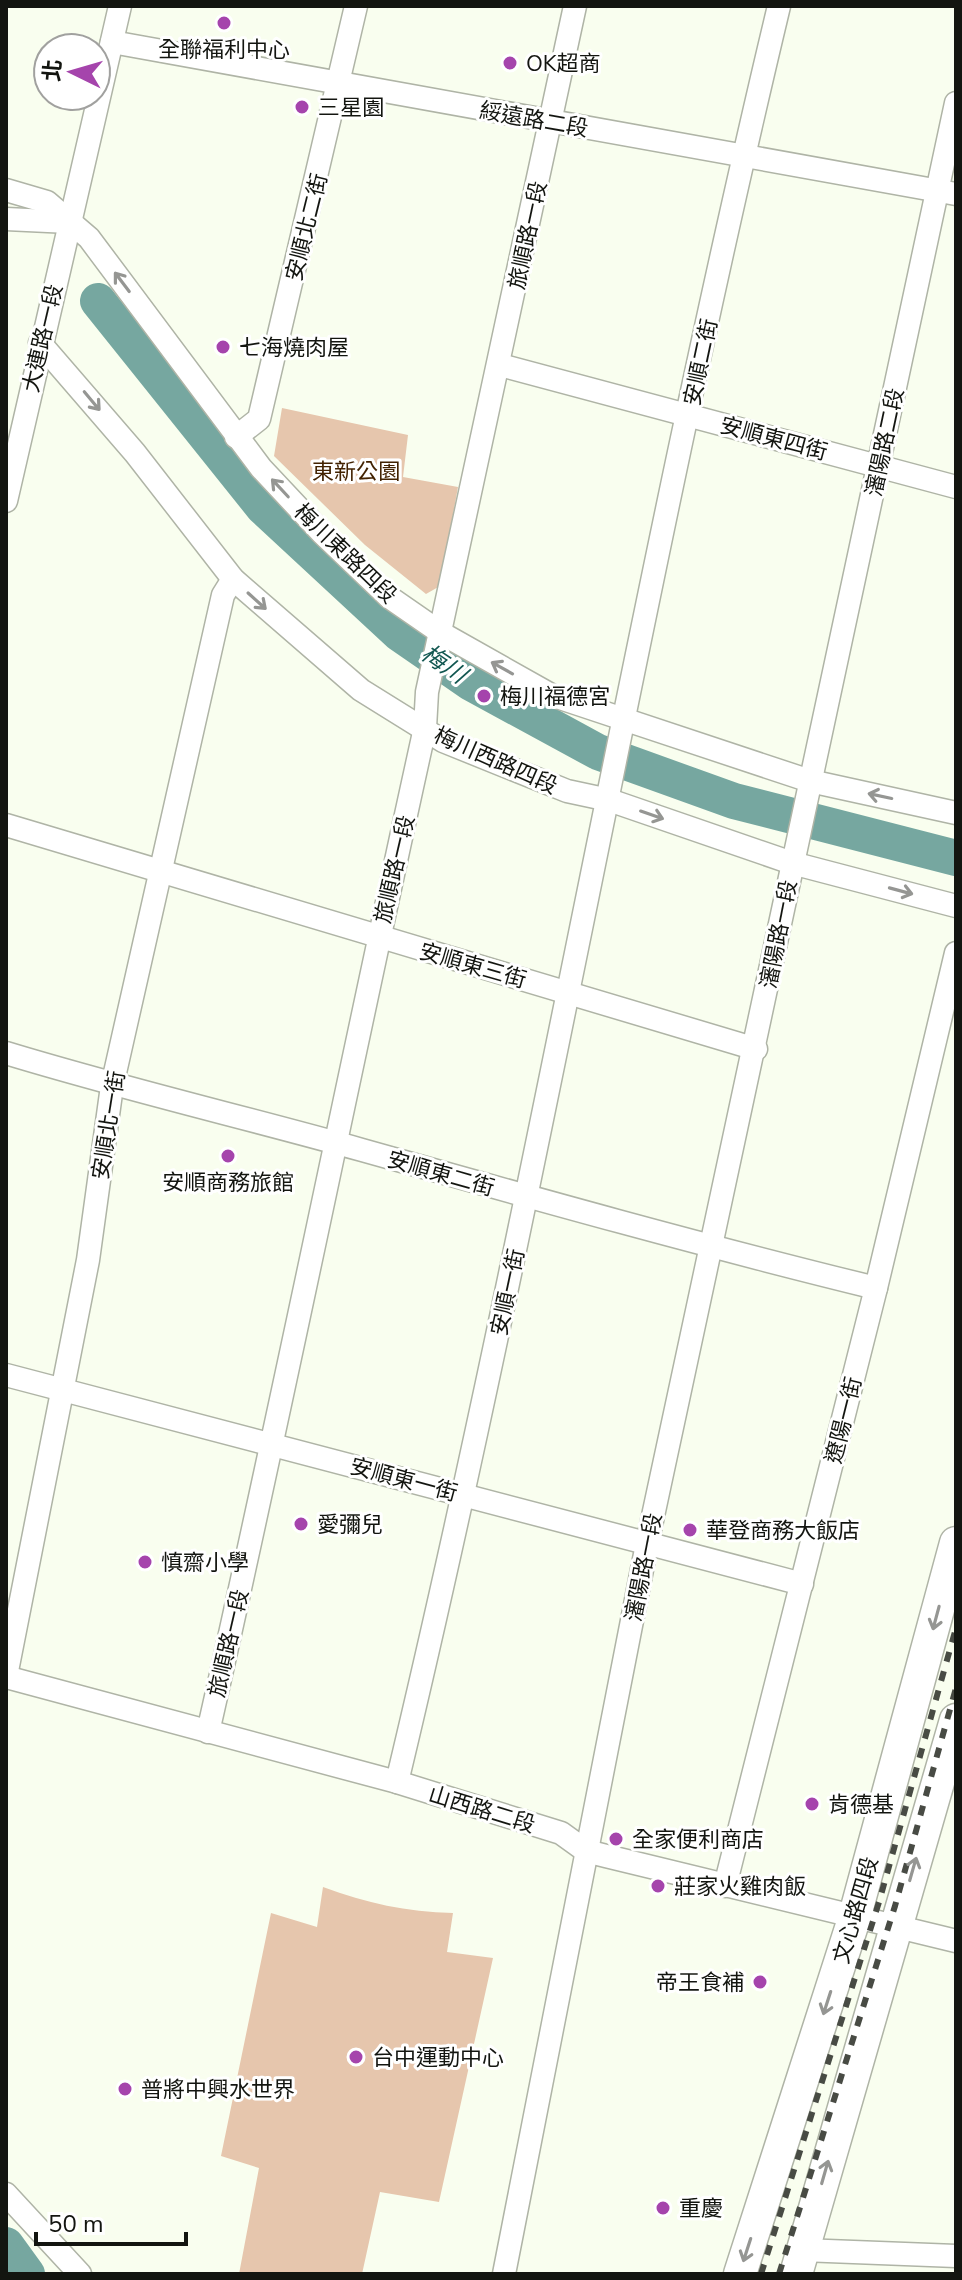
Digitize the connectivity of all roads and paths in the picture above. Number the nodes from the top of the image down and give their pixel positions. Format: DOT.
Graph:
graph roads {
  1 [pos="120,6"];
  2 [pos="356,6"];
  3 [pos="575,6"];
  4 [pos="779,6"];
  5 [pos="112,42"];
  6 [pos="341,82"];
  7 [pos="956,103"];
  8 [pos="95,112"];
  9 [pos="551,122"];
  10 [pos="744,156"];
  11 [pos="6,190"];
  12 [pos="946,192"];
  13 [pos="6,219"];
  14 [pos="69,222"];
  15 [pos="40,343"];
  16 [pos="500,365"];
  17 [pos="688,415"];
  18 [pos="236,437"];
  19 [pos="879,467"];
  20 [pos="956,487"];
  21 [pos="6,501"];
  22 [pos="233,579"];
  23 [pos="438,642"];
  24 [pos="623,719"];
  25 [pos="425,728"];
  26 [pos="810,781"];
  27 [pos="609,800"];
  28 [pos="956,813"];
  29 [pos="6,825"];
  30 [pos="792,863"];
  31 [pos="162,870"];
  32 [pos="956,906"];
  33 [pos="378,939"];
  34 [pos="956,953"];
  35 [pos="571,993"];
  36 [pos="756,1049"];
  37 [pos="6,1053"];
  38 [pos="112,1086"];
  39 [pos="336,1143"];
  40 [pos="528,1198"];
  41 [pos="711,1248"];
  42 [pos="876,1288"];
  43 [pos="6,1375"];
  44 [pos="61,1391"];
  45 [pos="273,1445"];
  46 [pos="465,1495"];
  47 [pos="956,1543"];
  48 [pos="647,1544"];
  49 [pos="802,1584"];
  50 [pos="6,1677"];
  51 [pos="956,1720"];
  52 [pos="208,1732"];
  53 [pos="397,1782"];
  54 [pos="586,1851"];
  55 [pos="725,1886"];
  56 [pos="854,1919"];
  57 [pos="896,1929"];
  58 [pos="956,1941"];
  59 [pos="6,2194"];
  60 [pos="956,2256"];
  61 [pos="799,2262"];
  62 [pos="80,2274"];
  63 [pos="504,2274"];
  64 [pos="740,2274"];
  1 -- 5 [label="street, 大連路一段"];
  2 -- 6 [label="street, 安順北二街"];
  3 -- 9 [label="street, 旅順路一段"];
  4 -- 10 [label="street, 安順二街"];
  5 -- 6 [label="street, 綏遠路二段"];
  6 -- 9 [label="street, 綏遠路二段"];
  6 -- 18 [label="street, 安順北二街"];
  7 -- 12 [label="street, 瀋陽路二段"];
  8 -- 14 [label="street, 大連路一段"];
  9 -- 10 [label="street, 綏遠路二段"];
  9 -- 16 [label="street, 旅順路一段"];
  10 -- 12 [label="street, 綏遠路二段"];
  10 -- 17 [label="street, 安順二街"];
  11 -- 14 [label="street, 梅川東路四段"];
  12 -- 19 [label="street, 瀋陽路二段"];
  13 -- 14 [label="street"];
  14 -- 15 [label="street, 大連路一段"];
  18 -- 14 [label="street, 梅川東路四段, one-way"];
  15 -- 21 [label="street, 大連路一段"];
  15 -- 22 [label="street, 梅川西路四段, one-way"];
  16 -- 17 [label="street, 安順東四街"];
  16 -- 23 [label="street, 旅順路一段"];
  17 -- 19 [label="street, 安順東四街"];
  17 -- 24 [label="street, 安順二街"];
  23 -- 18 [label="street, 梅川東路四段, one-way"];
  19 -- 20 [label="street, 安順東四街"];
  19 -- 26 [label="street, 瀋陽路二段"];
  22 -- 25 [label="street, 梅川西路四段, one-way"];
  22 -- 31 [label="street, 安順北一街"];
  24 -- 23 [label="street, 梅川東路四段, one-way"];
  23 -- 25 [label="street, 旅順路一段"];
  24 -- 26 [label="street, 梅川東路四段"];
  24 -- 27 [label="street, 安順二街"];
  25 -- 27 [label="street, 梅川西路四段"];
  25 -- 33 [label="street, 旅順路一段"];
  28 -- 26 [label="street, 梅川東路四段, one-way"];
  26 -- 30 [label="street, 瀋陽路二段"];
  27 -- 30 [label="street, 梅川西路四段, one-way"];
  27 -- 35 [label="street, 安順一街"];
  29 -- 31 [label="street, 安順東三街"];
  30 -- 32 [label="street, 梅川西路四段, one-way"];
  30 -- 36 [label="street, 瀋陽路一段"];
  31 -- 33 [label="street, 安順東三街"];
  31 -- 38 [label="street, 安順北一街"];
  33 -- 35 [label="street, 安順東三街"];
  33 -- 39 [label="street, 旅順路一段"];
  34 -- 42 [label="street, 遼陽一街"];
  35 -- 36 [label="street, 安順東三街"];
  35 -- 40 [label="street, 安順一街"];
  36 -- 41 [label="street, 瀋陽路一段"];
  37 -- 38 [label="street, 安順東二街"];
  38 -- 39 [label="street, 安順東二街"];
  38 -- 44 [label="street, 安順北一街"];
  39 -- 40 [label="street, 安順東二街"];
  39 -- 45 [label="street, 旅順路一段"];
  40 -- 41 [label="street, 安順東二街"];
  40 -- 46 [label="street, 安順一街"];
  41 -- 42 [label="street, 安順東二街"];
  41 -- 48 [label="street, 瀋陽路一段"];
  42 -- 49 [label="street, 遼陽一街"];
  43 -- 44 [label="street, 安順東一街"];
  44 -- 45 [label="street, 安順東一街"];
  44 -- 50 [label="street, 安順北一街"];
  45 -- 46 [label="street, 安順東一街"];
  45 -- 52 [label="street, 旅順路一段"];
  46 -- 48 [label="street, 安順東一街"];
  46 -- 53 [label="street, 安順一街"];
  47 -- 56 [label="main road, 文心路四段, one-way"];
  48 -- 49 [label="street, 安順東一街"];
  48 -- 54 [label="street, 瀋陽路一段"];
  49 -- 55 [label="street, 遼陽一街"];
  50 -- 52 [label="street, 山西路二段"];
  57 -- 51 [label="main road, 文心路四段, one-way"];
  52 -- 53 [label="street, 山西路二段"];
  53 -- 54 [label="street, 山西路二段"];
  54 -- 55 [label="street, 山西路二段"];
  54 -- 63 [label="street, 瀋陽路一段"];
  55 -- 56 [label="street, 山西路二段"];
  56 -- 57 [label="street, 山西路二段"];
  56 -- 64 [label="main road, 文心路四段, one-way"];
  57 -- 58 [label="street, 山西路二段"];
  61 -- 57 [label="main road, 文心路四段, one-way"];
  59 -- 62 [label="street"];
  60 -- 61 [label="street"];
}
